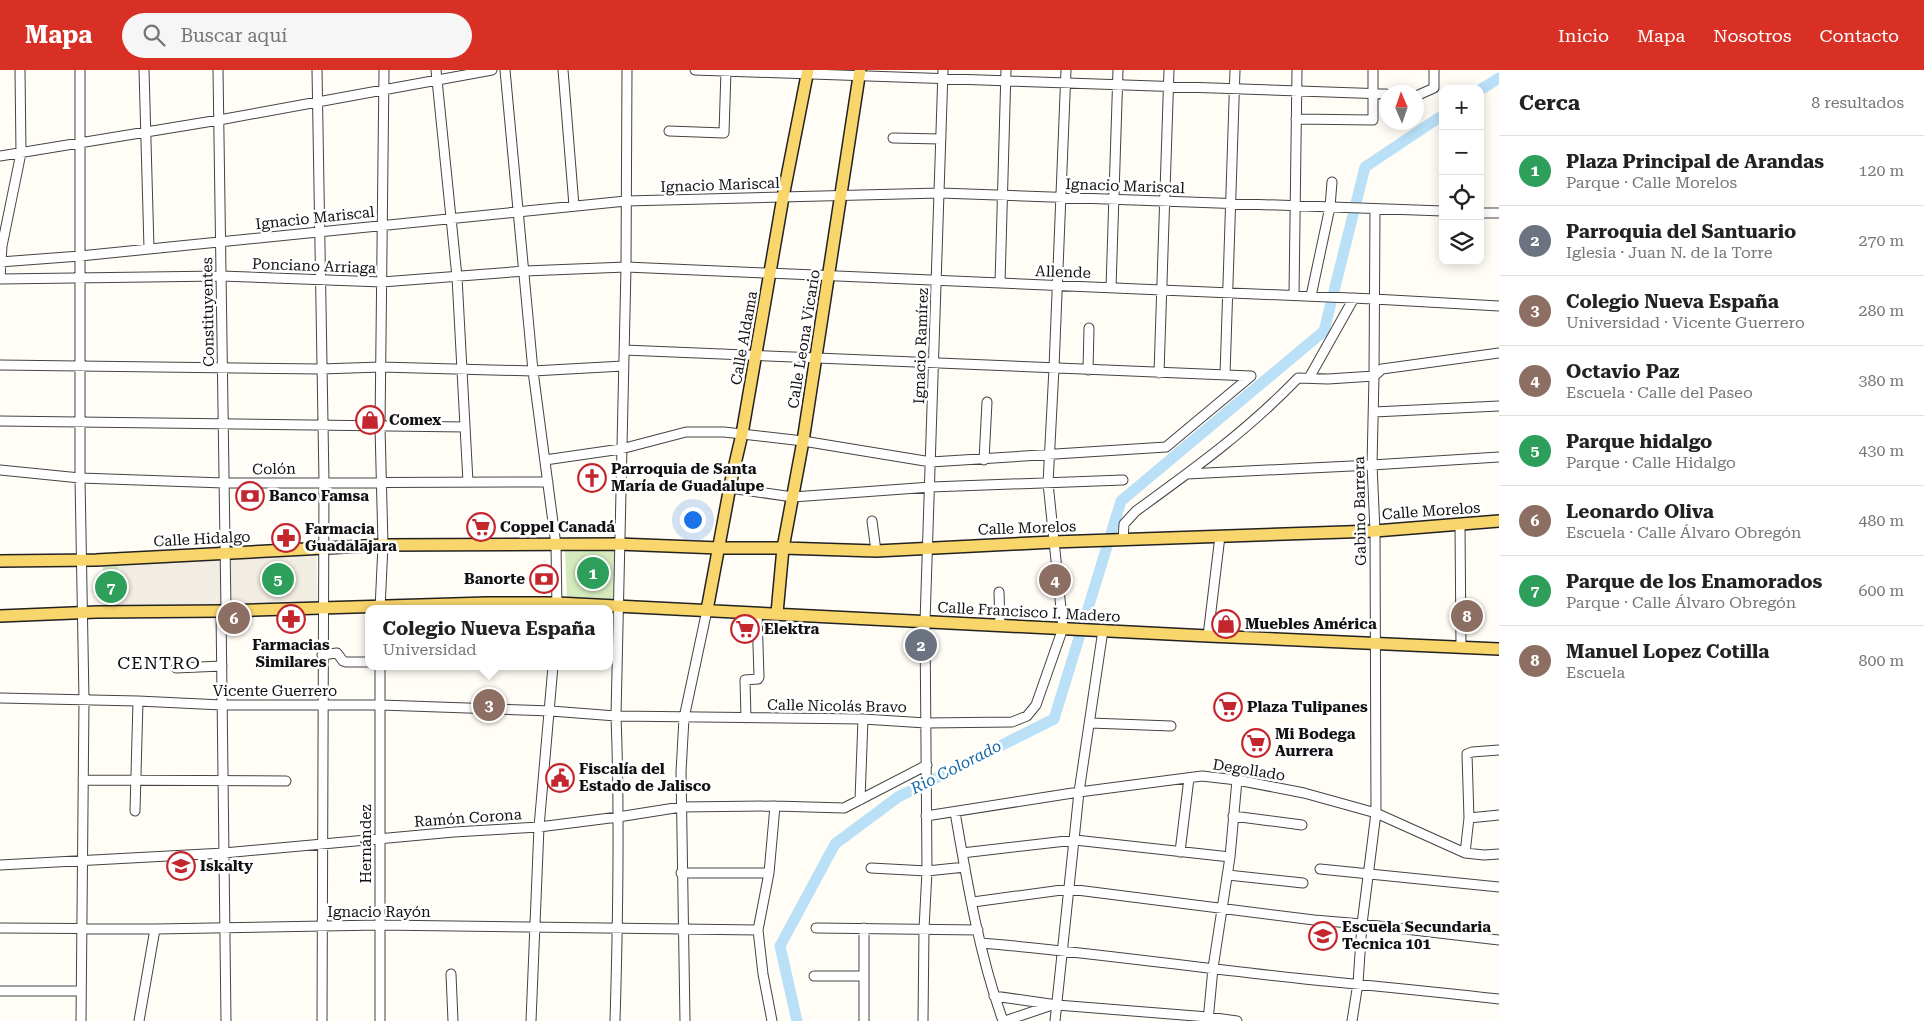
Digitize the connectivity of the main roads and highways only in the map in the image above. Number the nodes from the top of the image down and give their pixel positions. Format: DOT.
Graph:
graph roads {
  1 [pos="808,72"];
  2 [pos="860,73"];
  3 [pos="1499,521"];
  4 [pos="556,545"];
  5 [pos="719,548"];
  6 [pos="783,548"];
  7 [pos="0,561"];
  8 [pos="365,607"];
  9 [pos="613,607"];
  10 [pos="707,610"];
  11 [pos="778,613"];
  12 [pos="0,616"];
  13 [pos="1499,649"];
  1 -- 5 [label="main road, Calle Aldama"];
  2 -- 6 [label="main road, Calle Leona Vicario"];
  3 -- 6 [label="main road, Calle Morelos"];
  4 -- 5 [label="main road, Calle Morelos"];
  4 -- 7 [label="main road, Calle Hidalgo"];
  5 -- 6 [label="main road, Calle Morelos"];
  5 -- 10 [label="main road, Calle Aldama"];
  6 -- 11 [label="main road, Calle Leona Vicario"];
  8 -- 12 [label="main road, Calle Francisco I. Madero"];
  9 -- 10 [label="main road, Calle Francisco I. Madero"];
  10 -- 11 [label="main road, Calle Francisco I. Madero"];
  11 -- 13 [label="main road, Calle Francisco I. Madero"];
}
